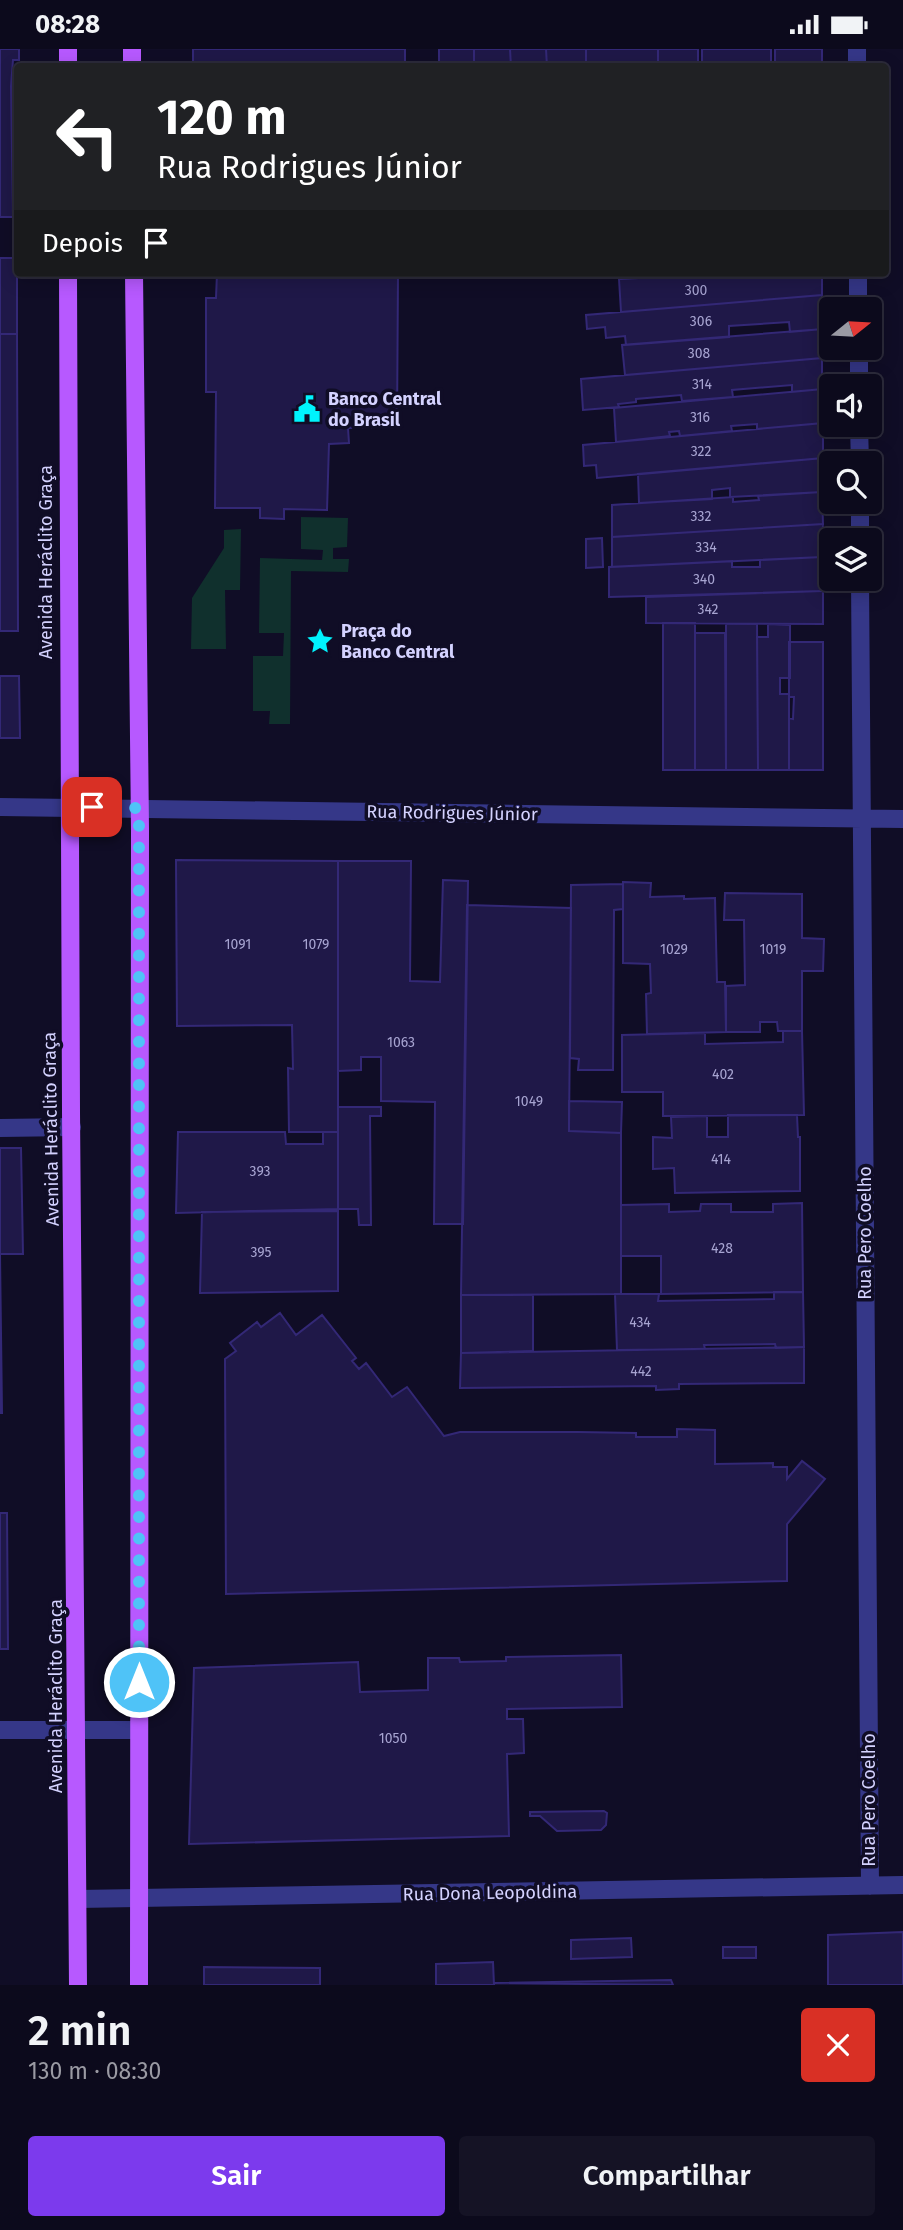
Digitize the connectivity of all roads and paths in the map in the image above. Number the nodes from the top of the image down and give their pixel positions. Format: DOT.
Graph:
graph roads {
  1 [pos="68,277"];
  2 [pos="134,277"];
  3 [pos="858,277"];
  4 [pos="858,297"];
  5 [pos="860,591"];
  6 [pos="0,807"];
  7 [pos="68,807"];
  8 [pos="139,808"];
  9 [pos="861,819"];
  10 [pos="903,819"];
  11 [pos="72,1127"];
  12 [pos="0,1128"];
  13 [pos="77,1729"];
  14 [pos="0,1730"];
  15 [pos="139,1730"];
  16 [pos="903,1885"];
  17 [pos="870,1886"];
  18 [pos="139,1897"];
  19 [pos="78,1899"];
  20 [pos="78,1985"];
  21 [pos="139,1985"];
  1 -- 7 [label="main road, Avenida Heráclito Graça"];
  2 -- 8 [label="main road"];
  3 -- 4 [label="street"];
  5 -- 9 [label="street, Rua Pero Coelho"];
  6 -- 7 [label="street, Rua Rodrigues Júnior"];
  7 -- 8 [label="street, Rua Rodrigues Júnior"];
  7 -- 11 [label="main road, Avenida Heráclito Graça"];
  8 -- 9 [label="street, Rua Rodrigues Júnior"];
  8 -- 15 [label="main road"];
  9 -- 10 [label="street, Rua Rodrigues Júnior"];
  9 -- 17 [label="street, Rua Pero Coelho"];
  11 -- 12 [label="street"];
  11 -- 13 [label="main road, Avenida Heráclito Graça"];
  13 -- 14 [label="street"];
  13 -- 15 [label="street"];
  13 -- 19 [label="main road, Avenida Heráclito Graça"];
  15 -- 18 [label="main road"];
  16 -- 17 [label="street, Rua Dona Leopoldina"];
  17 -- 18 [label="street, Rua Dona Leopoldina"];
  18 -- 19 [label="street, Rua Dona Leopoldina"];
  18 -- 21 [label="main road"];
  19 -- 20 [label="main road, Avenida Heráclito Graça"];
}
